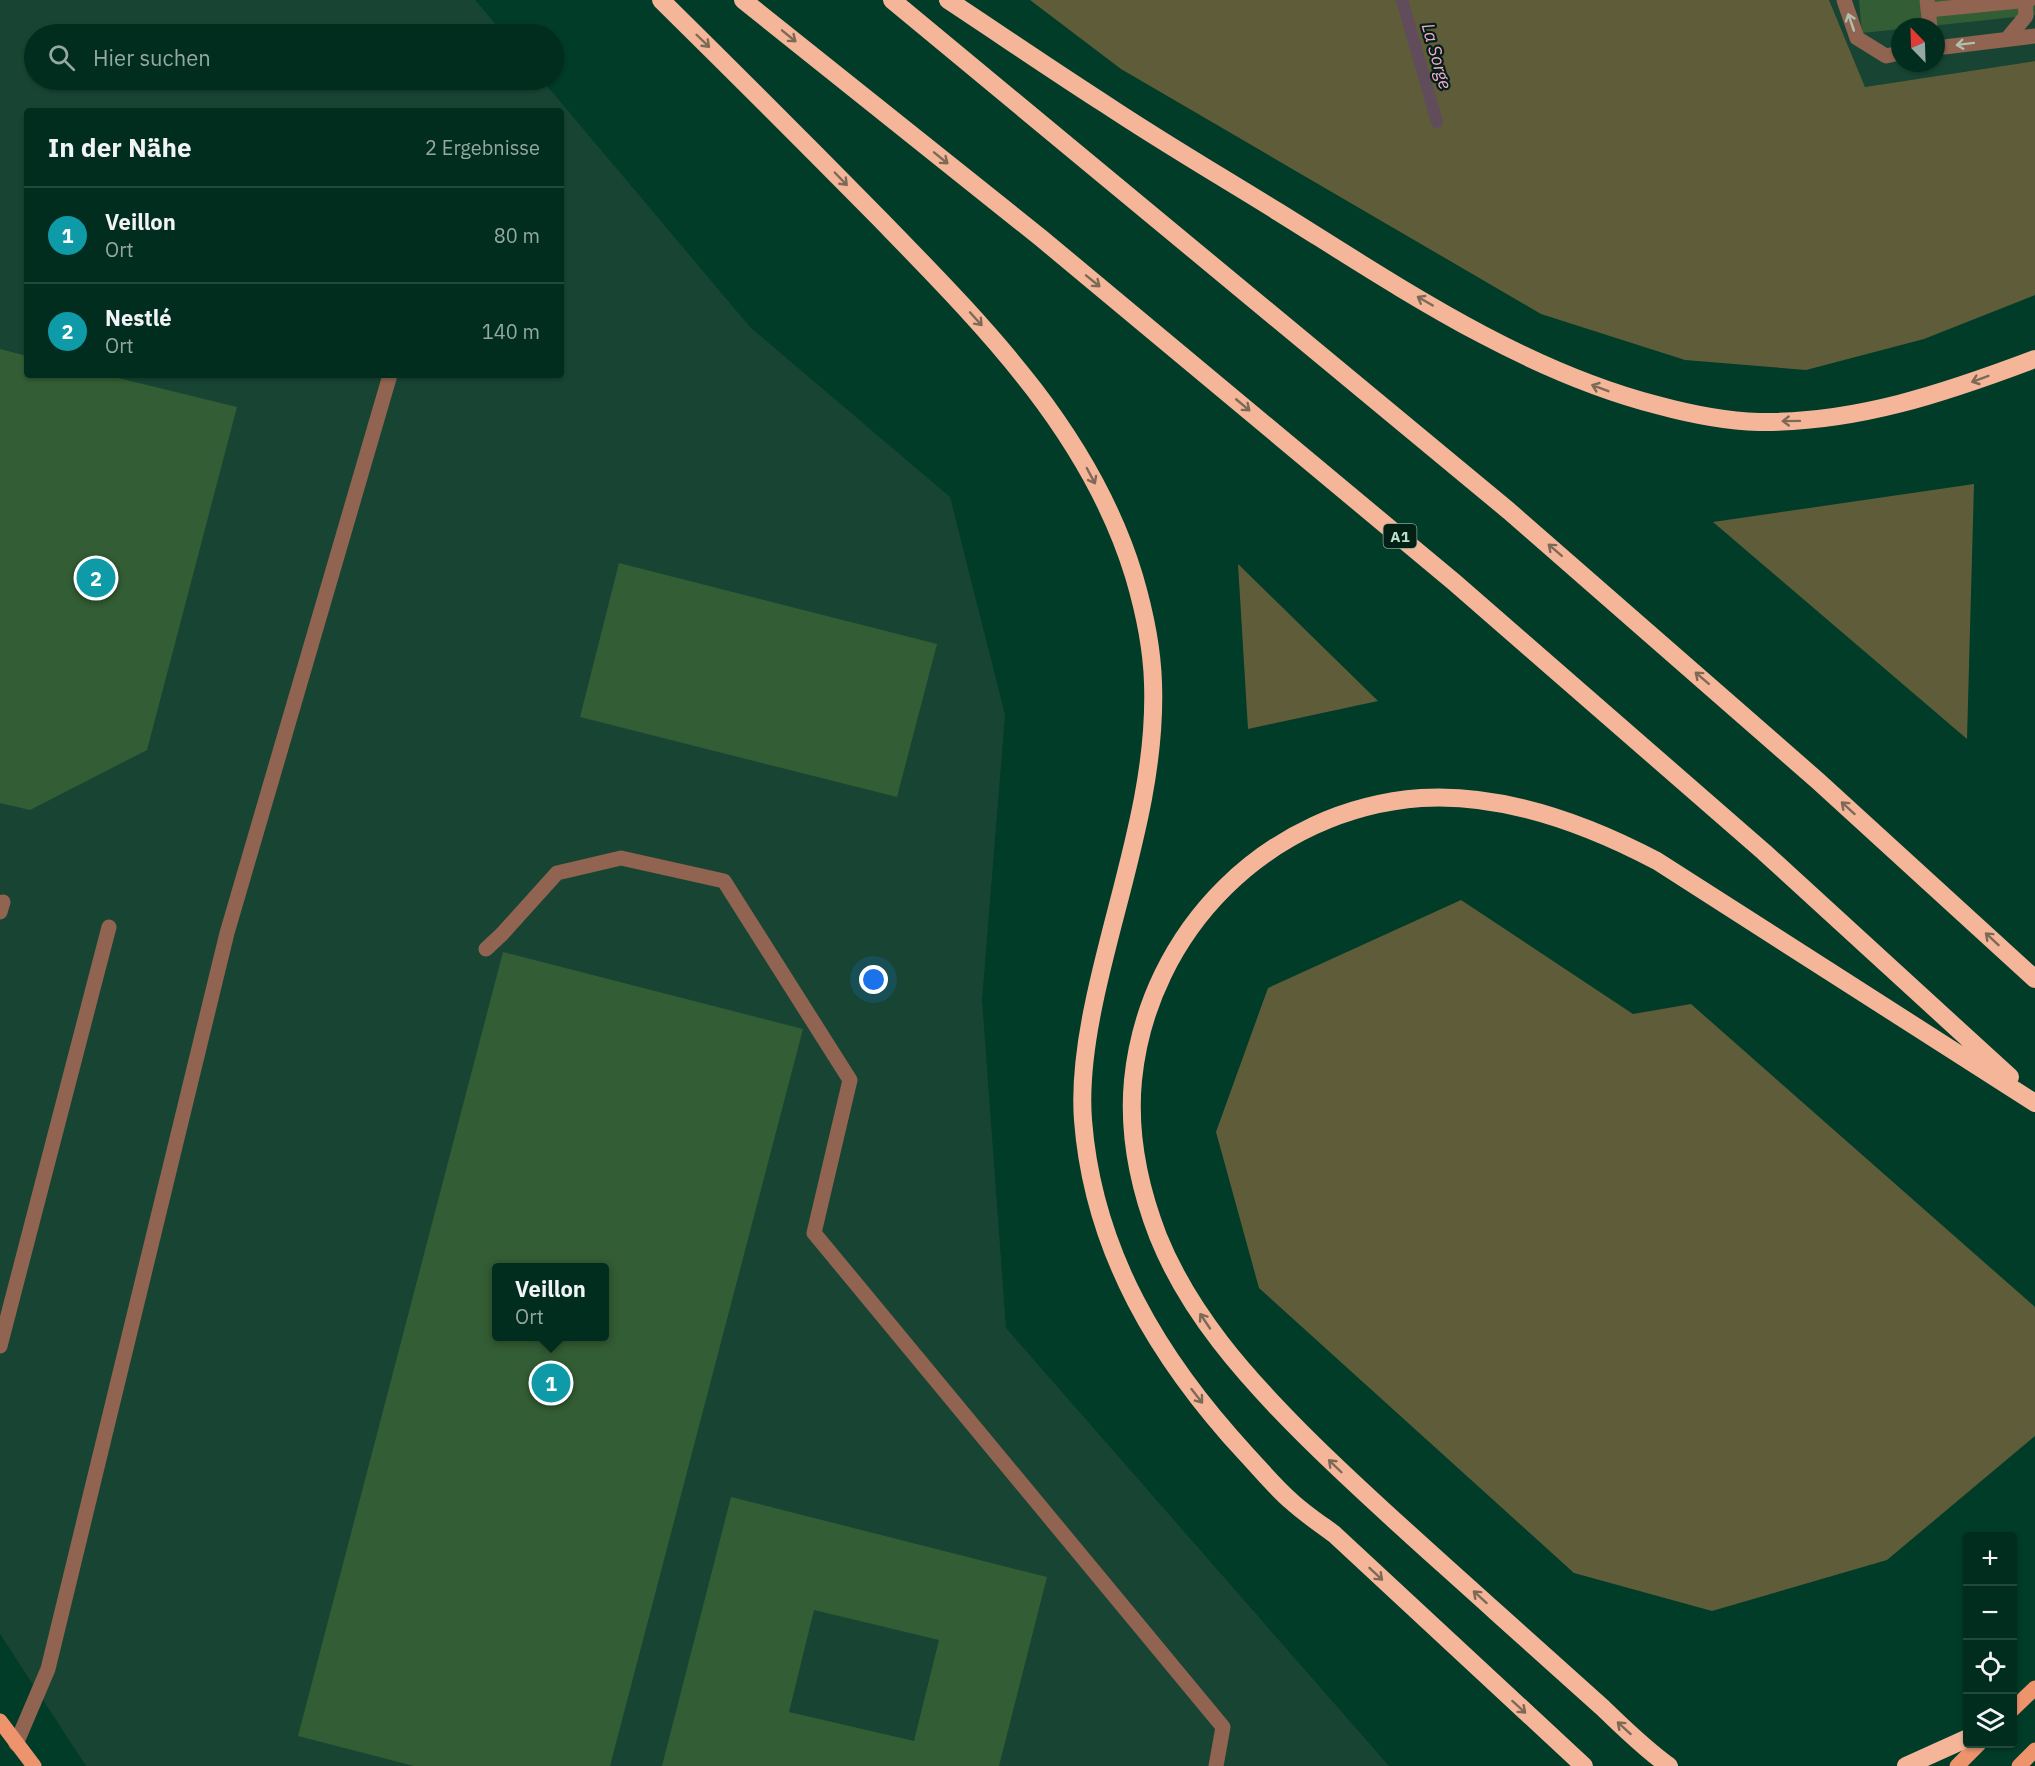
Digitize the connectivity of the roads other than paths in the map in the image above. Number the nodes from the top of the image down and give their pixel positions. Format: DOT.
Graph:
graph roads {
  1 [pos="661,0"];
  2 [pos="743,0"];
  3 [pos="892,0"];
  4 [pos="948,0"];
  5 [pos="1844,0"];
  6 [pos="2025,0"];
  7 [pos="2030,0"];
  8 [pos="1927,5"];
  9 [pos="2035,36"];
  10 [pos="2007,39"];
  11 [pos="1945,47"];
  12 [pos="1891,55"];
  13 [pos="2035,359"];
  14 [pos="389,378"];
  15 [pos="109,927"];
  16 [pos="486,949"];
  17 [pos="2035,979"];
  18 [pos="2035,1101"];
  19 [pos="0,1346"];
  20 [pos="2035,1688"];
  21 [pos="2017,1706"];
  22 [pos="0,1721"];
  23 [pos="1963,1740"];
  24 [pos="16,1744"];
  25 [pos="1974,1748"];
  26 [pos="2035,1750"];
  27 [pos="34,1766"];
  28 [pos="1216,1766"];
  29 [pos="1584,1766"];
  30 [pos="1668,1766"];
  31 [pos="1906,1766"];
  32 [pos="1957,1766"];
  33 [pos="2019,1766"];
  1 -- 29 [label="highway, one-way"];
  2 -- 18 [label="highway, A1, one-way"];
  17 -- 3 [label="highway, one-way"];
  13 -- 4 [label="highway, one-way"];
  12 -- 5 [label="lane, one-way"];
  6 -- 7 [label="lane"];
  6 -- 8 [label="lane"];
  6 -- 10 [label="lane"];
  9 -- 10 [label="lane"];
  10 -- 11 [label="lane, one-way"];
  14 -- 24 [label="lane"];
  15 -- 19 [label="lane"];
  16 -- 28 [label="lane"];
  30 -- 18 [label="highway, one-way"];
  20 -- 21 [label="main road"];
  22 -- 24 [label="main road"];
  23 -- 31 [label="highway"];
  24 -- 27 [label="main road"];
  25 -- 32 [label="main road"];
  26 -- 33 [label="main road"];
}
